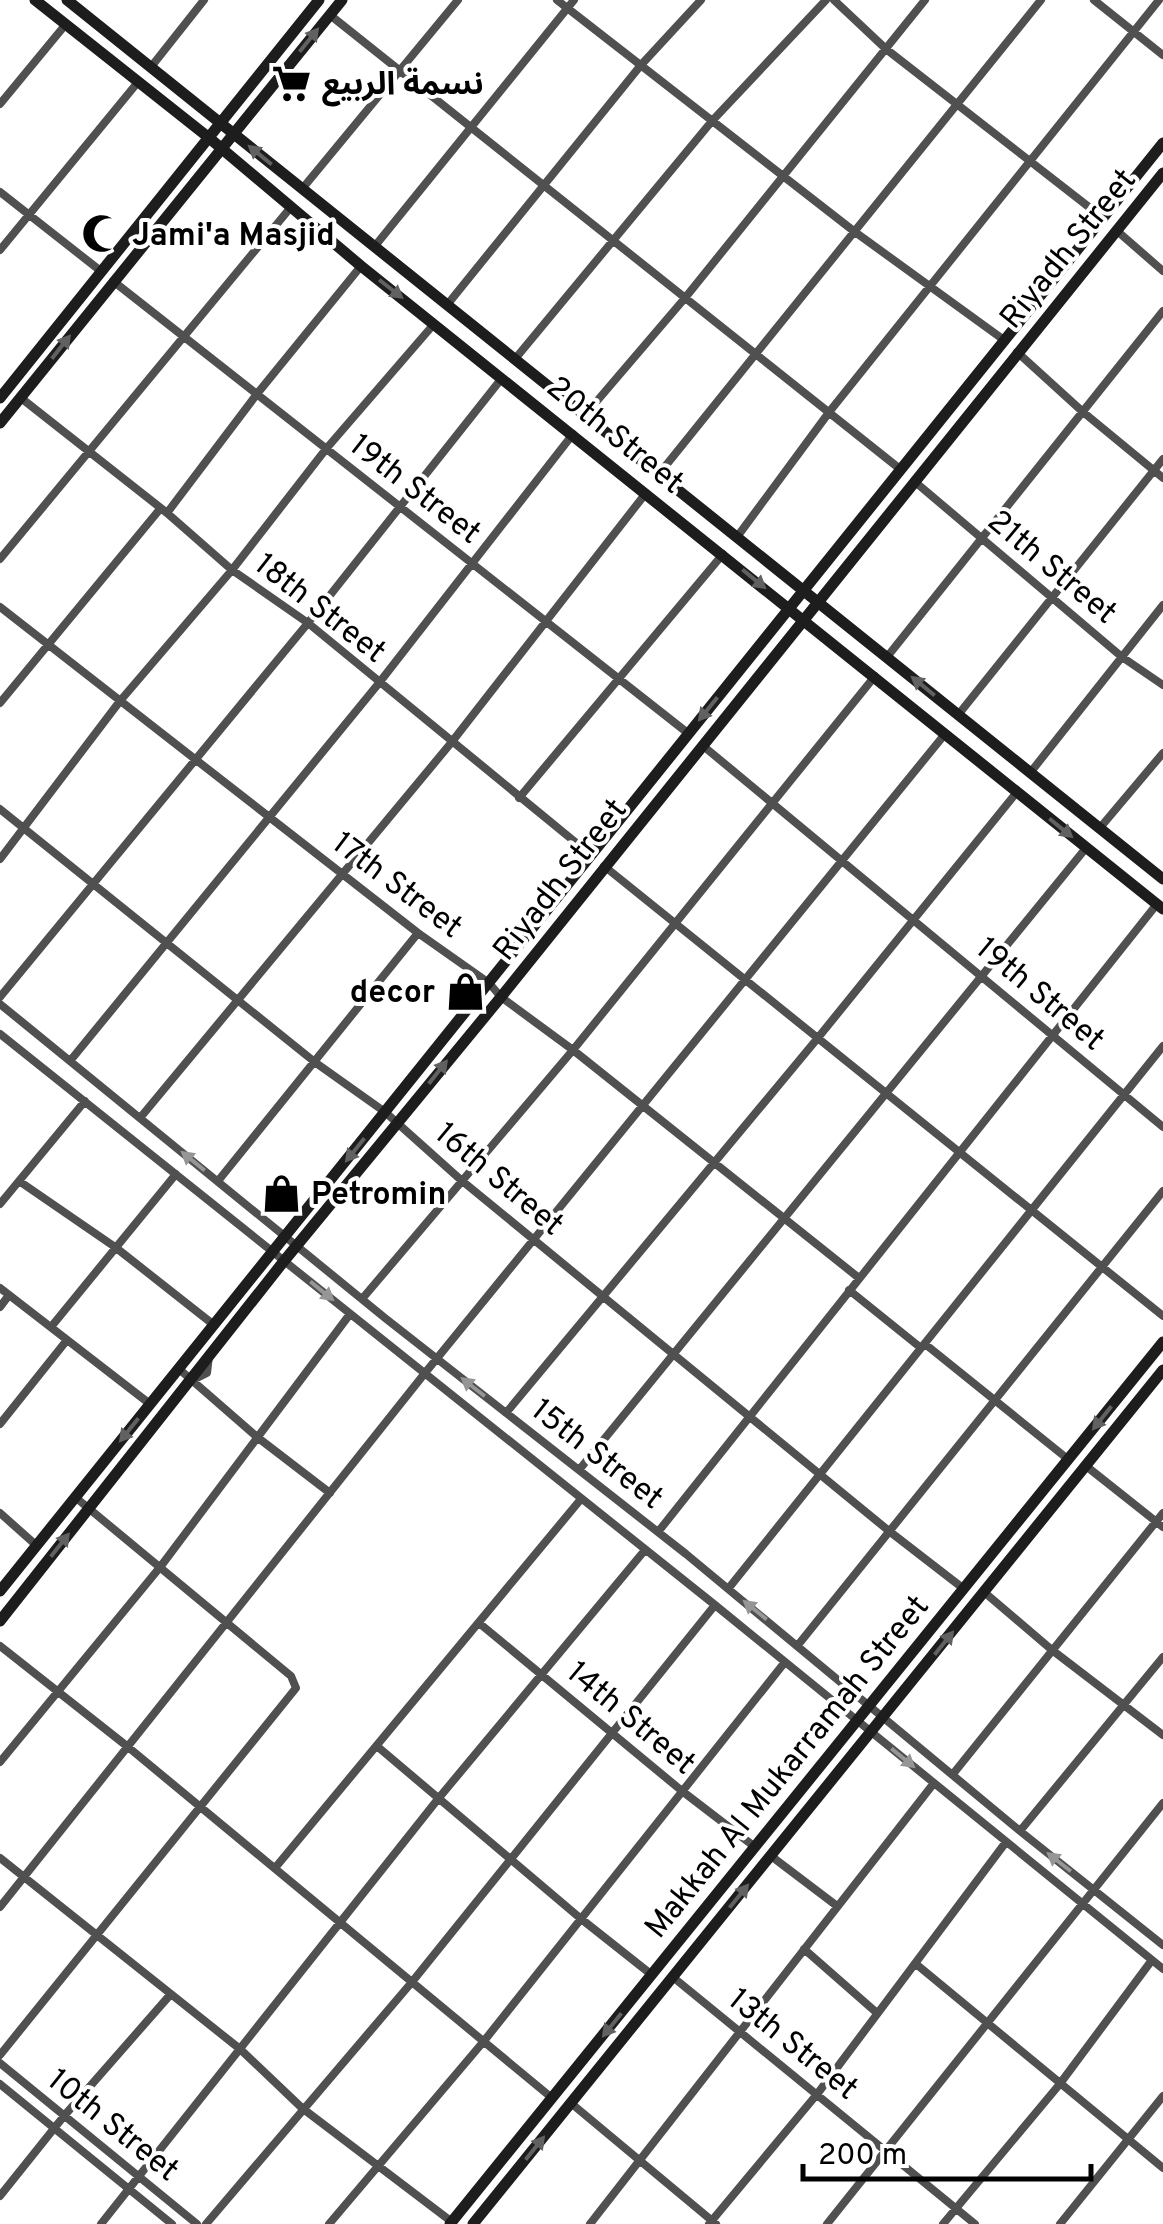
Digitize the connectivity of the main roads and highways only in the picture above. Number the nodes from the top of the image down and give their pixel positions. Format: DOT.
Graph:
graph roads {
  1 [pos="36,0"];
  2 [pos="67,0"];
  3 [pos="342,0"];
  4 [pos="316,1"];
  5 [pos="82,4"];
  6 [pos="220,122"];
  7 [pos="234,134"];
  8 [pos="208,137"];
  9 [pos="1163,143"];
  10 [pos="223,149"];
  11 [pos="1163,173"];
  12 [pos="107,277"];
  13 [pos="0,398"];
  14 [pos="0,424"];
  15 [pos="802,590"];
  16 [pos="817,602"];
  17 [pos="790,608"];
  18 [pos="804,619"];
  19 [pos="1163,878"];
  20 [pos="1160,906"];
  21 [pos="1163,1342"];
  22 [pos="1163,1370"];
  23 [pos="0,1591"];
  24 [pos="0,1622"];
  25 [pos="451,2223"];
  26 [pos="474,2224"];
  1 -- 8 [label="main road, 20th Street"];
  2 -- 5 [label="main road, 20th Street"];
  7 -- 3 [label="main road, one-way"];
  4 -- 6 [label="main road"];
  5 -- 6 [label="main road, 20th Street"];
  6 -- 7 [label="main road, 20th Street"];
  6 -- 8 [label="main road"];
  7 -- 10 [label="main road"];
  15 -- 7 [label="main road, 20th Street, one-way"];
  8 -- 10 [label="main road, 20th Street"];
  8 -- 12 [label="main road"];
  9 -- 15 [label="main road, Riyadh Street"];
  10 -- 12 [label="main road"];
  10 -- 17 [label="main road, 20th Street, one-way"];
  11 -- 16 [label="main road, Riyadh Street"];
  12 -- 13 [label="main road"];
  14 -- 12 [label="main road, one-way"];
  15 -- 16 [label="main road, 20th Street"];
  15 -- 17 [label="main road, Riyadh Street"];
  16 -- 18 [label="main road, Riyadh Street"];
  19 -- 16 [label="main road, 20th Street, one-way"];
  17 -- 18 [label="main road, 20th Street"];
  17 -- 23 [label="main road, Riyadh Street, one-way"];
  18 -- 20 [label="main road, 20th Street, one-way"];
  24 -- 18 [label="main road, Riyadh Street, one-way"];
  21 -- 25 [label="main road, Makkah Al Mukarramah Street, one-way"];
  26 -- 22 [label="main road, Makkah Al Mukarramah Street, one-way"];
}
